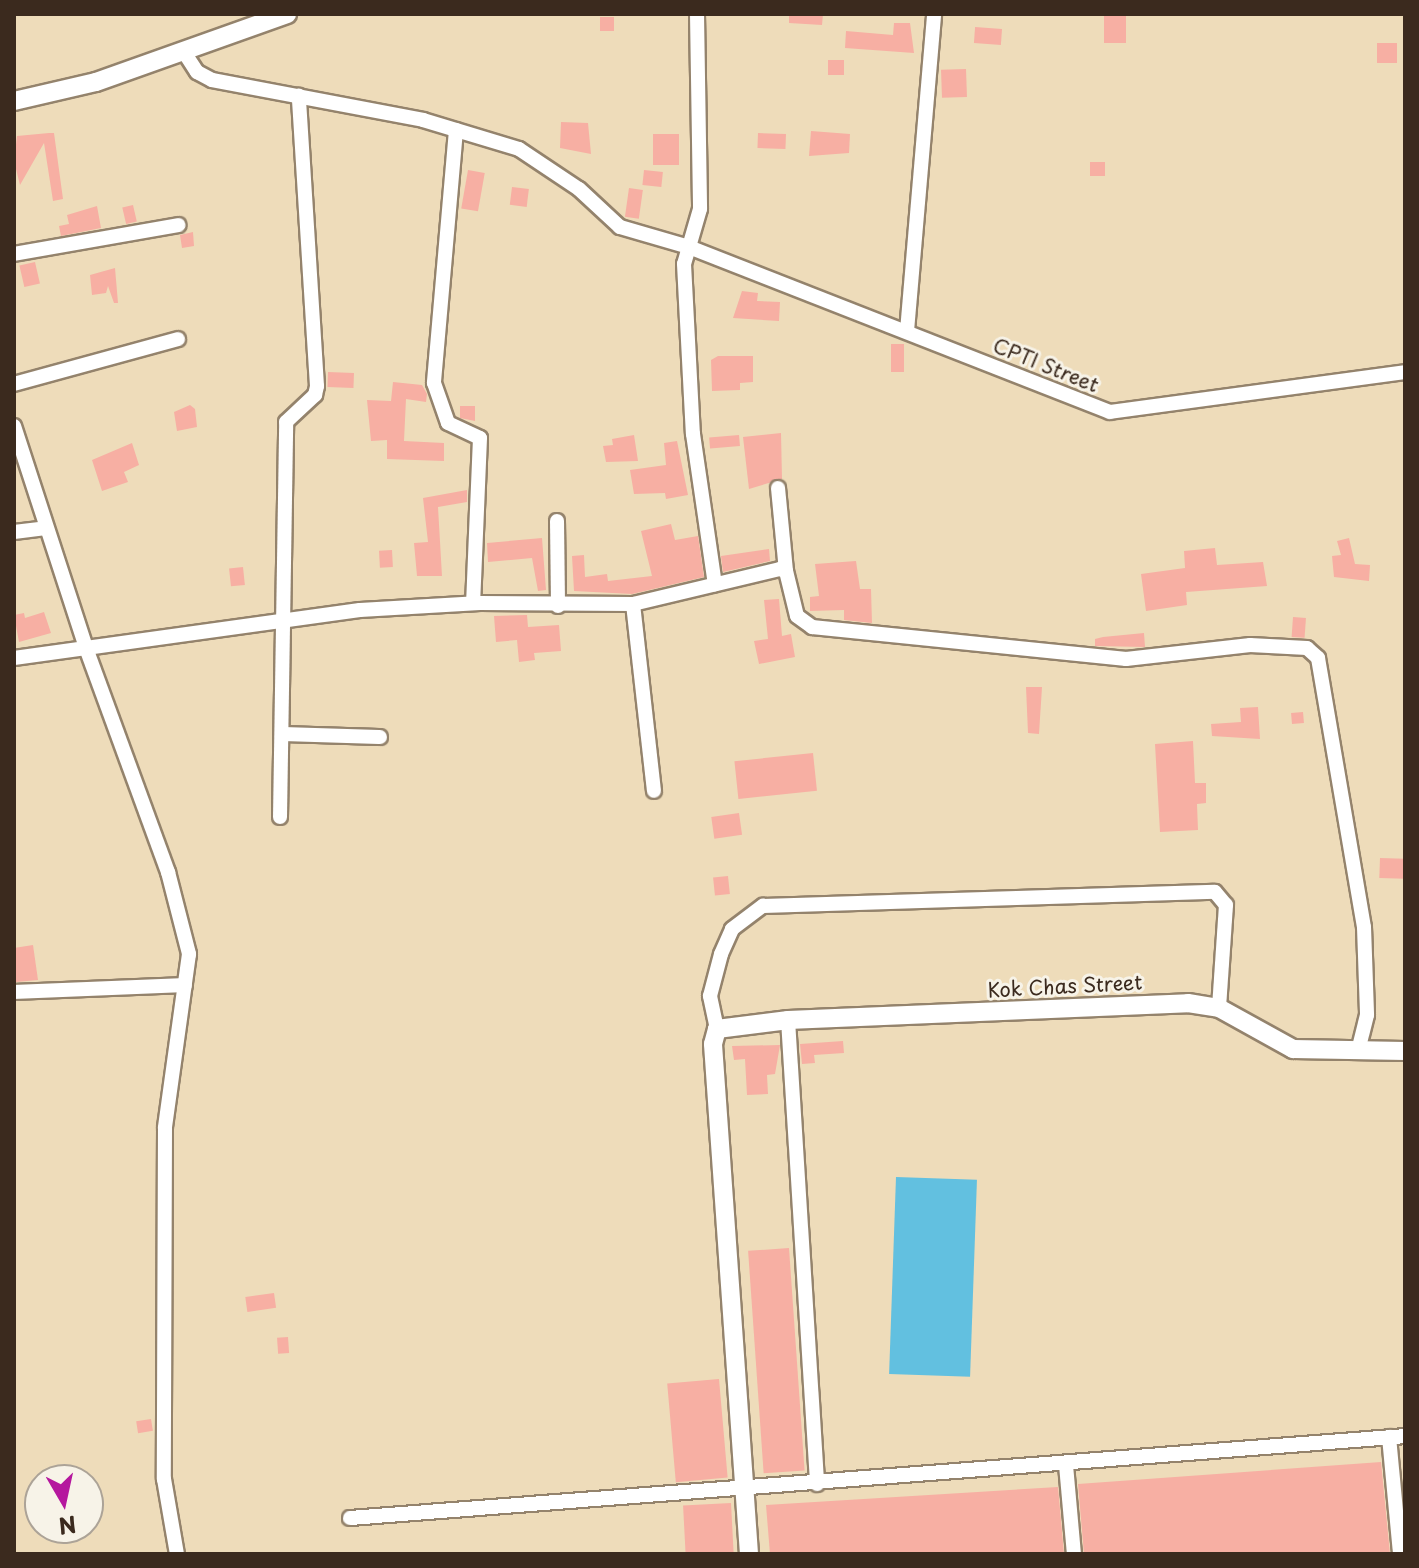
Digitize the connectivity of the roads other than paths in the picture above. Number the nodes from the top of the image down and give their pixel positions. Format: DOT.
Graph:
graph roads {
  1 [pos="287,14"];
  2 [pos="697,14"];
  3 [pos="934,14"];
  4 [pos="184,52"];
  5 [pos="299,96"];
  6 [pos="14,101"];
  7 [pos="456,130"];
  8 [pos="178,225"];
  9 [pos="689,247"];
  10 [pos="14,254"];
  11 [pos="907,331"];
  12 [pos="178,339"];
  13 [pos="1405,372"];
  14 [pos="14,384"];
  15 [pos="14,426"];
  16 [pos="778,488"];
  17 [pos="557,521"];
  18 [pos="46,528"];
  19 [pos="14,532"];
  20 [pos="786,571"];
  21 [pos="715,584"];
  22 [pos="473,603"];
  23 [pos="633,604"];
  24 [pos="558,606"];
  25 [pos="283,619"];
  26 [pos="86,648"];
  27 [pos="14,658"];
  28 [pos="282,734"];
  29 [pos="380,737"];
  30 [pos="654,791"];
  31 [pos="280,817"];
  32 [pos="185,985"];
  33 [pos="14,992"];
  34 [pos="1219,1008"];
  35 [pos="788,1020"];
  36 [pos="717,1029"];
  37 [pos="1358,1051"];
  38 [pos="1405,1051"];
  39 [pos="1405,1436"];
  40 [pos="1389,1437"];
  41 [pos="1066,1465"];
  42 [pos="817,1484"];
  43 [pos="745,1489"];
  44 [pos="350,1518"];
  45 [pos="177,1554"];
  46 [pos="749,1554"];
  47 [pos="1074,1554"];
  48 [pos="1400,1554"];
  1 -- 4 [label="street"];
  2 -- 9 [label="street"];
  3 -- 11 [label="street"];
  4 -- 5 [label="street, CPTI Street"];
  4 -- 6 [label="street"];
  5 -- 7 [label="street, CPTI Street"];
  5 -- 25 [label="street"];
  7 -- 9 [label="street, CPTI Street"];
  7 -- 22 [label="street"];
  8 -- 10 [label="street"];
  9 -- 11 [label="street, CPTI Street"];
  9 -- 21 [label="street"];
  11 -- 13 [label="street, CPTI Street"];
  12 -- 14 [label="street"];
  15 -- 18 [label="street"];
  16 -- 20 [label="street"];
  17 -- 24 [label="street"];
  18 -- 19 [label="street"];
  18 -- 26 [label="street"];
  20 -- 21 [label="street"];
  20 -- 37 [label="street"];
  21 -- 23 [label="street"];
  22 -- 24 [label="street"];
  22 -- 25 [label="street"];
  23 -- 24 [label="street"];
  23 -- 30 [label="street"];
  25 -- 26 [label="street"];
  25 -- 28 [label="street"];
  26 -- 27 [label="street"];
  26 -- 32 [label="street"];
  28 -- 29 [label="street"];
  28 -- 31 [label="street"];
  32 -- 33 [label="street"];
  32 -- 45 [label="street"];
  34 -- 35 [label="street, Kok Chas Street"];
  34 -- 36 [label="street"];
  34 -- 37 [label="street, Kok Chas Street"];
  35 -- 36 [label="street, Kok Chas Street"];
  35 -- 42 [label="street"];
  36 -- 43 [label="street"];
  37 -- 38 [label="street, Kok Chas Street"];
  39 -- 40 [label="street"];
  40 -- 41 [label="street"];
  40 -- 48 [label="street"];
  41 -- 42 [label="street"];
  41 -- 47 [label="street"];
  42 -- 43 [label="street"];
  43 -- 44 [label="street"];
  43 -- 46 [label="street"];
}
